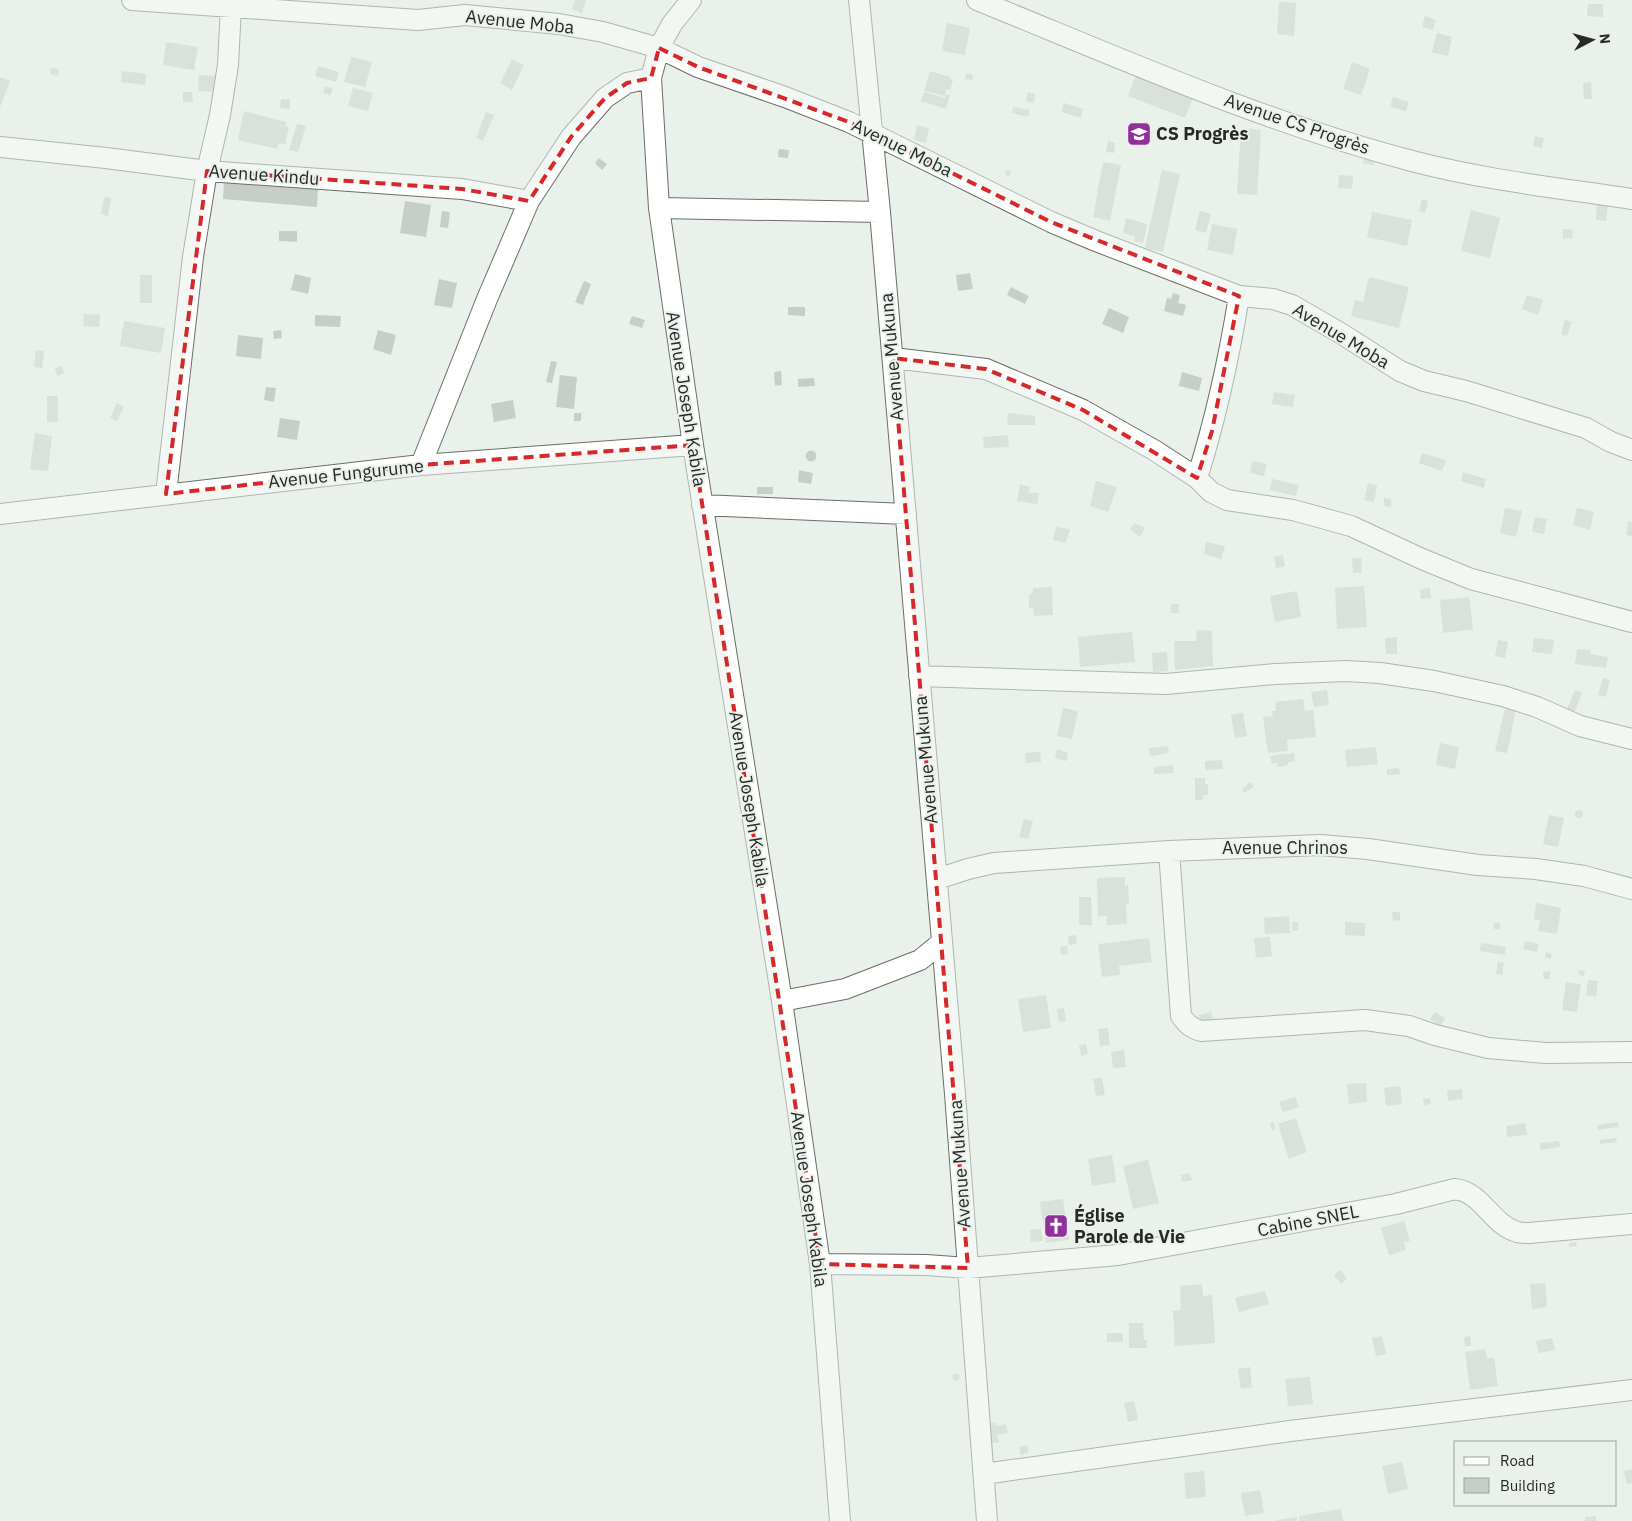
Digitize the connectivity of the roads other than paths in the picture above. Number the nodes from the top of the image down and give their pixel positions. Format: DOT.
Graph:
graph roads {
  1 [pos="132,0"];
  2 [pos="691,0"];
  3 [pos="858,0"];
  4 [pos="977,0"];
  5 [pos="164,1"];
  6 [pos="231,7"];
  7 [pos="658,48"];
  8 [pos="651,78"];
  9 [pos="873,133"];
  10 [pos="0,148"];
  11 [pos="207,171"];
  12 [pos="1632,199"];
  13 [pos="529,201"];
  14 [pos="658,208"];
  15 [pos="880,212"];
  16 [pos="1238,296"];
  17 [pos="892,358"];
  18 [pos="693,445"];
  19 [pos="1632,450"];
  20 [pos="421,465"];
  21 [pos="1197,478"];
  22 [pos="166,494"];
  23 [pos="702,505"];
  24 [pos="0,514"];
  25 [pos="906,514"];
  26 [pos="1632,622"];
  27 [pos="919,676"];
  28 [pos="1632,739"];
  29 [pos="1169,851"];
  30 [pos="936,879"];
  31 [pos="1632,889"];
  32 [pos="942,942"];
  33 [pos="782,1001"];
  34 [pos="1632,1052"];
  35 [pos="1632,1224"];
  36 [pos="820,1264"];
  37 [pos="968,1268"];
  38 [pos="1632,1390"];
  39 [pos="984,1474"];
  40 [pos="840,1521"];
  41 [pos="987,1521"];
  1 -- 5 [label="street, Avenue Moba"];
  2 -- 7 [label="street, Avenue Joseph Kabila"];
  3 -- 9 [label="street, Avenue Mukuna"];
  4 -- 12 [label="street, Avenue CS Progrès"];
  5 -- 6 [label="street, Avenue Moba"];
  6 -- 7 [label="street, Avenue Moba"];
  6 -- 11 [label="street"];
  7 -- 8 [label="street, Avenue Joseph Kabila"];
  7 -- 9 [label="street, Avenue Moba"];
  8 -- 13 [label="street"];
  8 -- 14 [label="street, Avenue Joseph Kabila"];
  9 -- 15 [label="street, Avenue Mukuna"];
  9 -- 16 [label="street, Avenue Moba"];
  10 -- 11 [label="street, Avenue Kindu"];
  11 -- 13 [label="street, Avenue Kindu"];
  11 -- 22 [label="street"];
  13 -- 20 [label="street"];
  14 -- 15 [label="street"];
  14 -- 18 [label="street, Avenue Joseph Kabila"];
  15 -- 17 [label="street, Avenue Mukuna"];
  16 -- 19 [label="street, Avenue Moba"];
  16 -- 21 [label="street"];
  17 -- 21 [label="street"];
  17 -- 25 [label="street, Avenue Mukuna"];
  18 -- 20 [label="street, Avenue Fungurume"];
  18 -- 23 [label="street, Avenue Joseph Kabila"];
  20 -- 22 [label="street, Avenue Fungurume"];
  21 -- 26 [label="street"];
  22 -- 24 [label="street, Avenue Fungurume"];
  23 -- 25 [label="street"];
  23 -- 33 [label="street, Avenue Joseph Kabila"];
  25 -- 27 [label="street, Avenue Mukuna"];
  27 -- 28 [label="street"];
  27 -- 30 [label="street, Avenue Mukuna"];
  29 -- 30 [label="street, Avenue Chrinos"];
  29 -- 31 [label="street, Avenue Chrinos"];
  29 -- 34 [label="street"];
  30 -- 32 [label="street, Avenue Mukuna"];
  32 -- 33 [label="street"];
  32 -- 37 [label="street, Avenue Mukuna"];
  33 -- 36 [label="street, Avenue Joseph Kabila"];
  35 -- 37 [label="street, Cabine SNEL"];
  36 -- 37 [label="street, Cabine SNEL"];
  36 -- 40 [label="street, Avenue Joseph Kabila"];
  37 -- 39 [label="street, Avenue Mukuna"];
  38 -- 39 [label="street"];
  39 -- 41 [label="street, Avenue Mukuna"];
}
